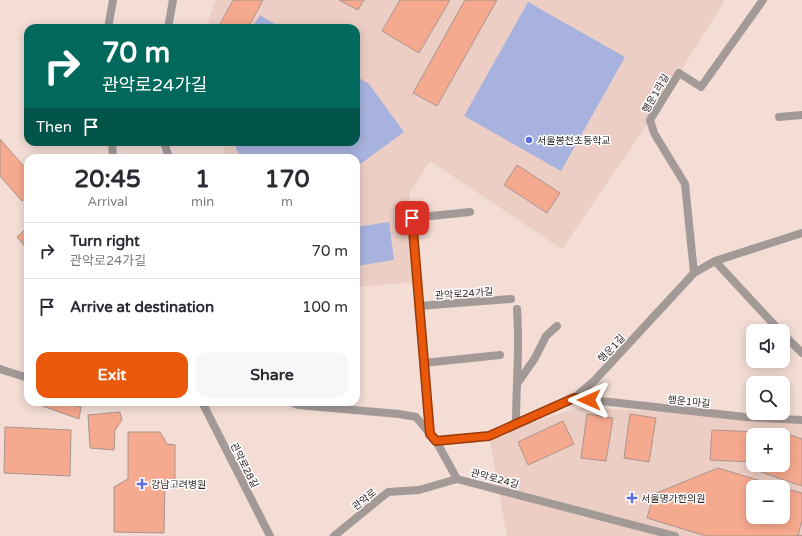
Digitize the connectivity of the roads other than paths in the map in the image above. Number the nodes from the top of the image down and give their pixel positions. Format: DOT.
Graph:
graph roads {
  1 [pos="113,0"];
  2 [pos="173,0"];
  3 [pos="763,0"];
  4 [pos="109,24"];
  5 [pos="169,24"];
  6 [pos="802,115"];
  7 [pos="780,117"];
  8 [pos="470,212"];
  9 [pos="802,233"];
  10 [pos="716,261"];
  11 [pos="694,273"];
  12 [pos="511,300"];
  13 [pos="419,306"];
  14 [pos="518,309"];
  15 [pos="774,324"];
  16 [pos="557,326"];
  17 [pos="790,341"];
  18 [pos="802,353"];
  19 [pos="500,355"];
  20 [pos="424,363"];
  21 [pos="0,369"];
  22 [pos="24,377"];
  23 [pos="516,385"];
  24 [pos="574,398"];
  25 [pos="204,406"];
  26 [pos="346,406"];
  27 [pos="802,420"];
  28 [pos="516,424"];
  29 [pos="430,434"];
  30 [pos="436,441"];
  31 [pos="457,479"];
  32 [pos="270,536"];
  33 [pos="334,536"];
  34 [pos="675,536"];
  1 -- 4 [label="lane"];
  2 -- 5 [label="lane"];
  3 -- 11 [label="lane, 행운1라길"];
  6 -- 7 [label="lane"];
  8 -- 13 [label="lane"];
  9 -- 10 [label="lane, 행운1길"];
  10 -- 11 [label="lane, 행운1길"];
  10 -- 15 [label="lane"];
  11 -- 24 [label="lane, 행운1길"];
  12 -- 13 [label="lane, 관악로24가길"];
  13 -- 20 [label="lane"];
  14 -- 23 [label="lane"];
  16 -- 23 [label="lane"];
  17 -- 18 [label="lane"];
  19 -- 20 [label="lane"];
  20 -- 29 [label="lane"];
  21 -- 22 [label="lane"];
  23 -- 28 [label="lane"];
  24 -- 27 [label="lane, 행운1마길"];
  24 -- 28 [label="lane, 행운1길"];
  25 -- 32 [label="lane, 관악로28길"];
  26 -- 29 [label="lane, 관악로24길"];
  28 -- 30 [label="lane, 행운1길"];
  29 -- 30 [label="lane, 관악로24길"];
  30 -- 31 [label="lane, 관악로24길"];
  31 -- 33 [label="lane, 관악로"];
  31 -- 34 [label="lane, 관악로24길"];
}
